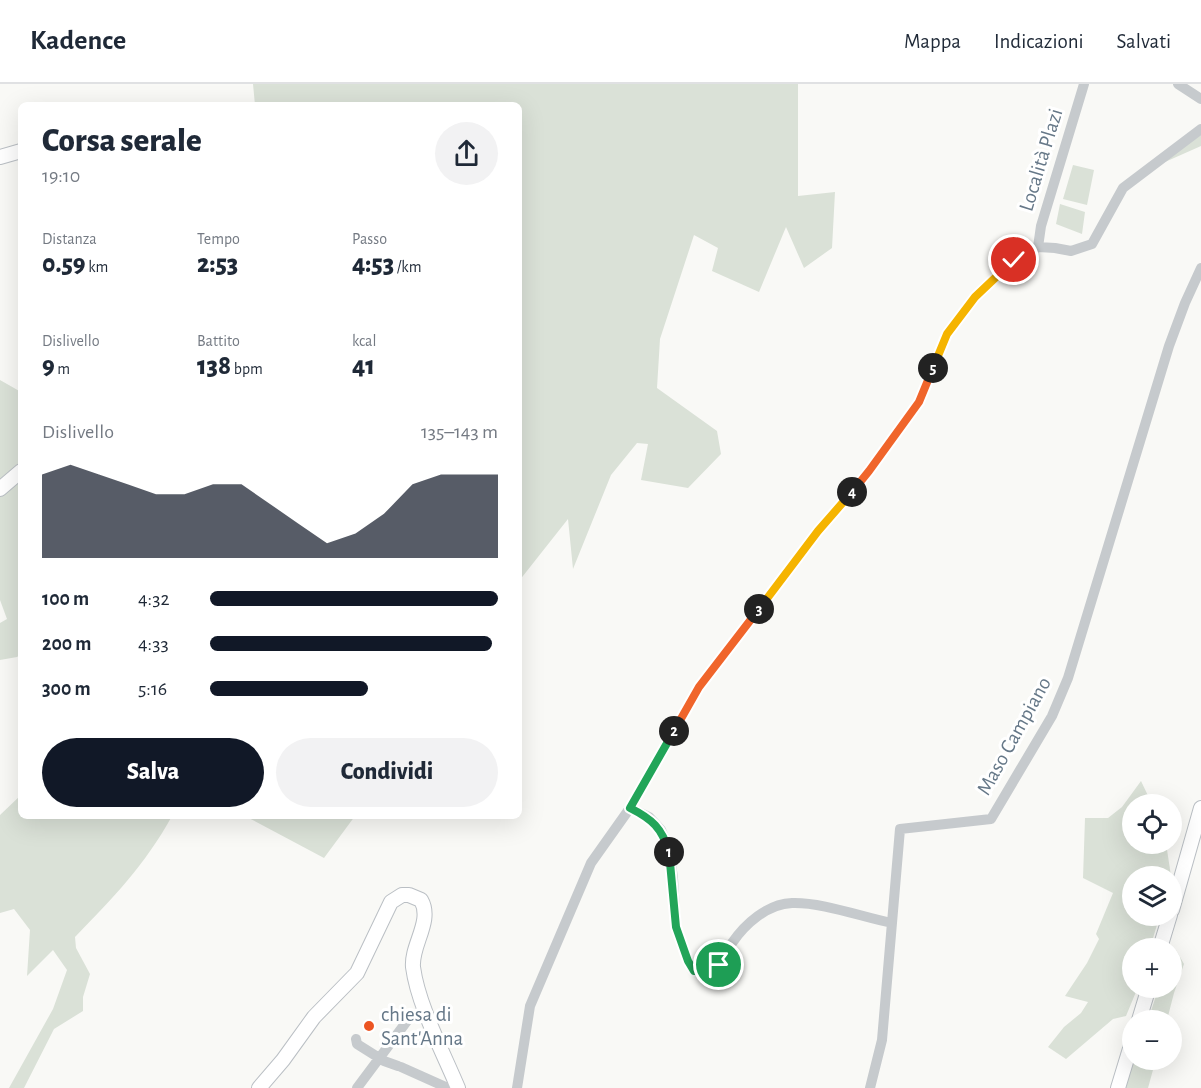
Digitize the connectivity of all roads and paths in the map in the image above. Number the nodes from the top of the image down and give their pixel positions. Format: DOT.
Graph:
graph roads {
  1 [pos="1084,84"];
  2 [pos="1178,84"];
  3 [pos="1201,99"];
  4 [pos="1201,129"];
  5 [pos="18,152"];
  6 [pos="0,157"];
  7 [pos="1038,247"];
  8 [pos="1201,268"];
  9 [pos="18,474"];
  10 [pos="0,489"];
  11 [pos="630,808"];
  12 [pos="1201,808"];
  13 [pos="1182,875"];
  14 [pos="892,923"];
  15 [pos="429,1017"];
  16 [pos="356,1039"];
  17 [pos="380,1058"];
  18 [pos="1123,1070"];
  19 [pos="259,1088"];
  20 [pos="357,1088"];
  21 [pos="448,1088"];
  22 [pos="459,1088"];
  23 [pos="516,1088"];
  24 [pos="870,1088"];
  25 [pos="1118,1088"];
  1 -- 7 [label="street, Località Plazi"];
  2 -- 3 [label="street"];
  4 -- 7 [label="street"];
  5 -- 6 [label="street"];
  7 -- 11 [label="street"];
  8 -- 14 [label="street, Maso Campiano"];
  9 -- 10 [label="street"];
  11 -- 14 [label="street"];
  11 -- 23 [label="street"];
  12 -- 13 [label="street"];
  14 -- 24 [label="street, Maso Campiano"];
  15 -- 17 [label="street"];
  15 -- 19 [label="street"];
  15 -- 22 [label="street"];
  16 -- 17 [label="street"];
  17 -- 20 [label="street"];
  17 -- 21 [label="street"];
  18 -- 25 [label="street"];
}
